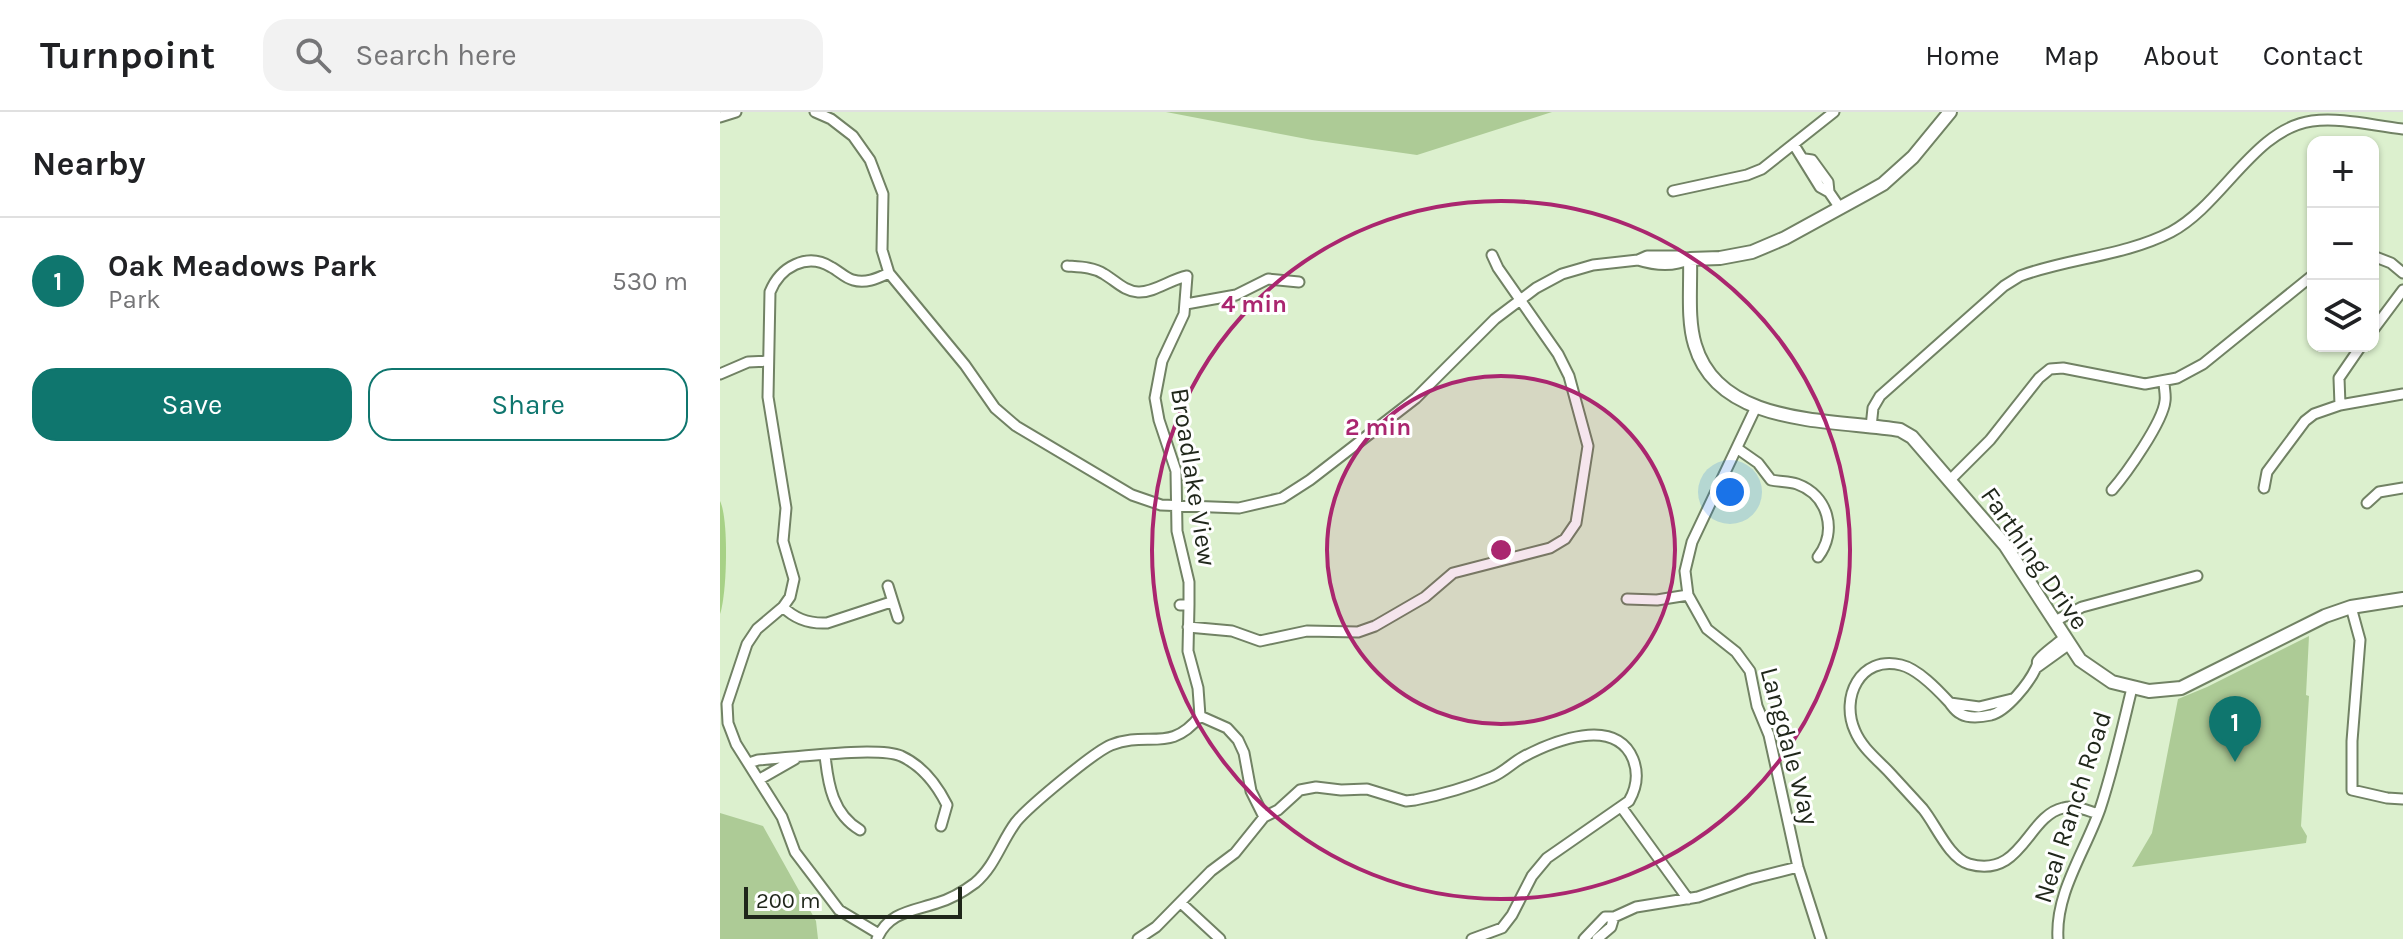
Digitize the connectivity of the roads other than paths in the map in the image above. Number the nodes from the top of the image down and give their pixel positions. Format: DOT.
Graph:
graph roads {
  1 [pos="736,112"];
  2 [pos="815,112"];
  3 [pos="1834,112"];
  4 [pos="1950,112"];
  5 [pos="720,117"];
  6 [pos="2403,129"];
  7 [pos="1794,145"];
  8 [pos="1673,191"];
  9 [pos="1840,208"];
  10 [pos="1492,255"];
  11 [pos="2379,258"];
  12 [pos="1690,259"];
  13 [pos="1067,266"];
  14 [pos="889,273"];
  15 [pos="2403,273"];
  16 [pos="2307,280"];
  17 [pos="1299,282"];
  18 [pos="2403,290"];
  19 [pos="1519,299"];
  20 [pos="1186,304"];
  21 [pos="2379,322"];
  22 [pos="2357,352"];
  23 [pos="768,361"];
  24 [pos="720,374"];
  25 [pos="2164,382"];
  26 [pos="2403,394"];
  27 [pos="2340,405"];
  28 [pos="1756,407"];
  29 [pos="1871,427"];
  30 [pos="1738,449"];
  31 [pos="1951,479"];
  32 [pos="2264,488"];
  33 [pos="2403,488"];
  34 [pos="2112,490"];
  35 [pos="2367,503"];
  36 [pos="1178,506"];
  37 [pos="1818,557"];
  38 [pos="2197,576"];
  39 [pos="888,586"];
  40 [pos="1688,595"];
  41 [pos="1627,599"];
  42 [pos="2403,599"];
  43 [pos="891,602"];
  44 [pos="783,607"];
  45 [pos="2351,607"];
  46 [pos="898,618"];
  47 [pos="2055,621"];
  48 [pos="1188,627"];
  49 [pos="2066,641"];
  50 [pos="2132,688"];
  51 [pos="1200,716"];
  52 [pos="825,755"];
  53 [pos="798,757"];
  54 [pos="749,763"];
  55 [pos="760,779"];
  56 [pos="2403,799"];
  57 [pos="1622,808"];
  58 [pos="2098,814"];
  59 [pos="1264,817"];
  60 [pos="941,826"];
  61 [pos="860,830"];
  62 [pos="1798,867"];
  63 [pos="1688,899"];
  64 [pos="1181,903"];
  65 [pos="1614,917"];
  66 [pos="878,936"];
  67 [pos="1138,939"];
  68 [pos="1220,939"];
  69 [pos="1472,939"];
  70 [pos="1584,939"];
  71 [pos="1597,939"];
  72 [pos="1821,939"];
  73 [pos="2058,939"];
  1 -- 5 [label="street"];
  2 -- 14 [label="street"];
  3 -- 7 [label="street"];
  4 -- 9 [label="street"];
  6 -- 29 [label="street"];
  7 -- 8 [label="street"];
  7 -- 9 [label="street"];
  9 -- 12 [label="street"];
  10 -- 19 [label="street"];
  11 -- 15 [label="street"];
  12 -- 19 [label="street"];
  12 -- 28 [label="street, Farthing Drive"];
  13 -- 20 [label="street"];
  14 -- 23 [label="street"];
  14 -- 36 [label="street"];
  16 -- 25 [label="street"];
  17 -- 20 [label="street"];
  18 -- 21 [label="street"];
  19 -- 36 [label="street"];
  19 -- 48 [label="street"];
  20 -- 36 [label="street, Broadlake View"];
  22 -- 27 [label="street"];
  23 -- 24 [label="street"];
  23 -- 44 [label="street"];
  25 -- 31 [label="street"];
  25 -- 34 [label="street"];
  26 -- 27 [label="street"];
  27 -- 32 [label="street"];
  28 -- 29 [label="street, Farthing Drive"];
  28 -- 30 [label="street, Langdale Way"];
  29 -- 31 [label="street, Farthing Drive"];
  30 -- 37 [label="street"];
  30 -- 40 [label="street, Langdale Way"];
  31 -- 47 [label="street, Farthing Drive"];
  33 -- 35 [label="street"];
  36 -- 48 [label="street, Broadlake View"];
  38 -- 47 [label="street"];
  39 -- 43 [label="street"];
  40 -- 41 [label="street"];
  40 -- 62 [label="street, Langdale Way"];
  42 -- 45 [label="street, Farthing Drive"];
  43 -- 44 [label="street"];
  43 -- 46 [label="street"];
  44 -- 54 [label="street"];
  45 -- 50 [label="street, Farthing Drive"];
  45 -- 56 [label="street"];
  47 -- 49 [label="street, Farthing Drive"];
  48 -- 51 [label="street, Broadlake View"];
  49 -- 50 [label="street, Farthing Drive"];
  49 -- 58 [label="street"];
  50 -- 58 [label="street, Neal Ranch Road"];
  51 -- 59 [label="street"];
  51 -- 66 [label="street"];
  52 -- 53 [label="street"];
  52 -- 60 [label="street"];
  52 -- 61 [label="street"];
  53 -- 54 [label="street"];
  53 -- 55 [label="street"];
  54 -- 55 [label="street"];
  55 -- 66 [label="street"];
  57 -- 59 [label="street"];
  57 -- 63 [label="street"];
  57 -- 69 [label="street"];
  58 -- 73 [label="street, Neal Ranch Road"];
  59 -- 64 [label="street"];
  62 -- 63 [label="street"];
  62 -- 72 [label="street, Langdale Way"];
  63 -- 65 [label="street"];
  64 -- 67 [label="street"];
  64 -- 68 [label="street"];
  65 -- 70 [label="street"];
  65 -- 71 [label="street"];
}
